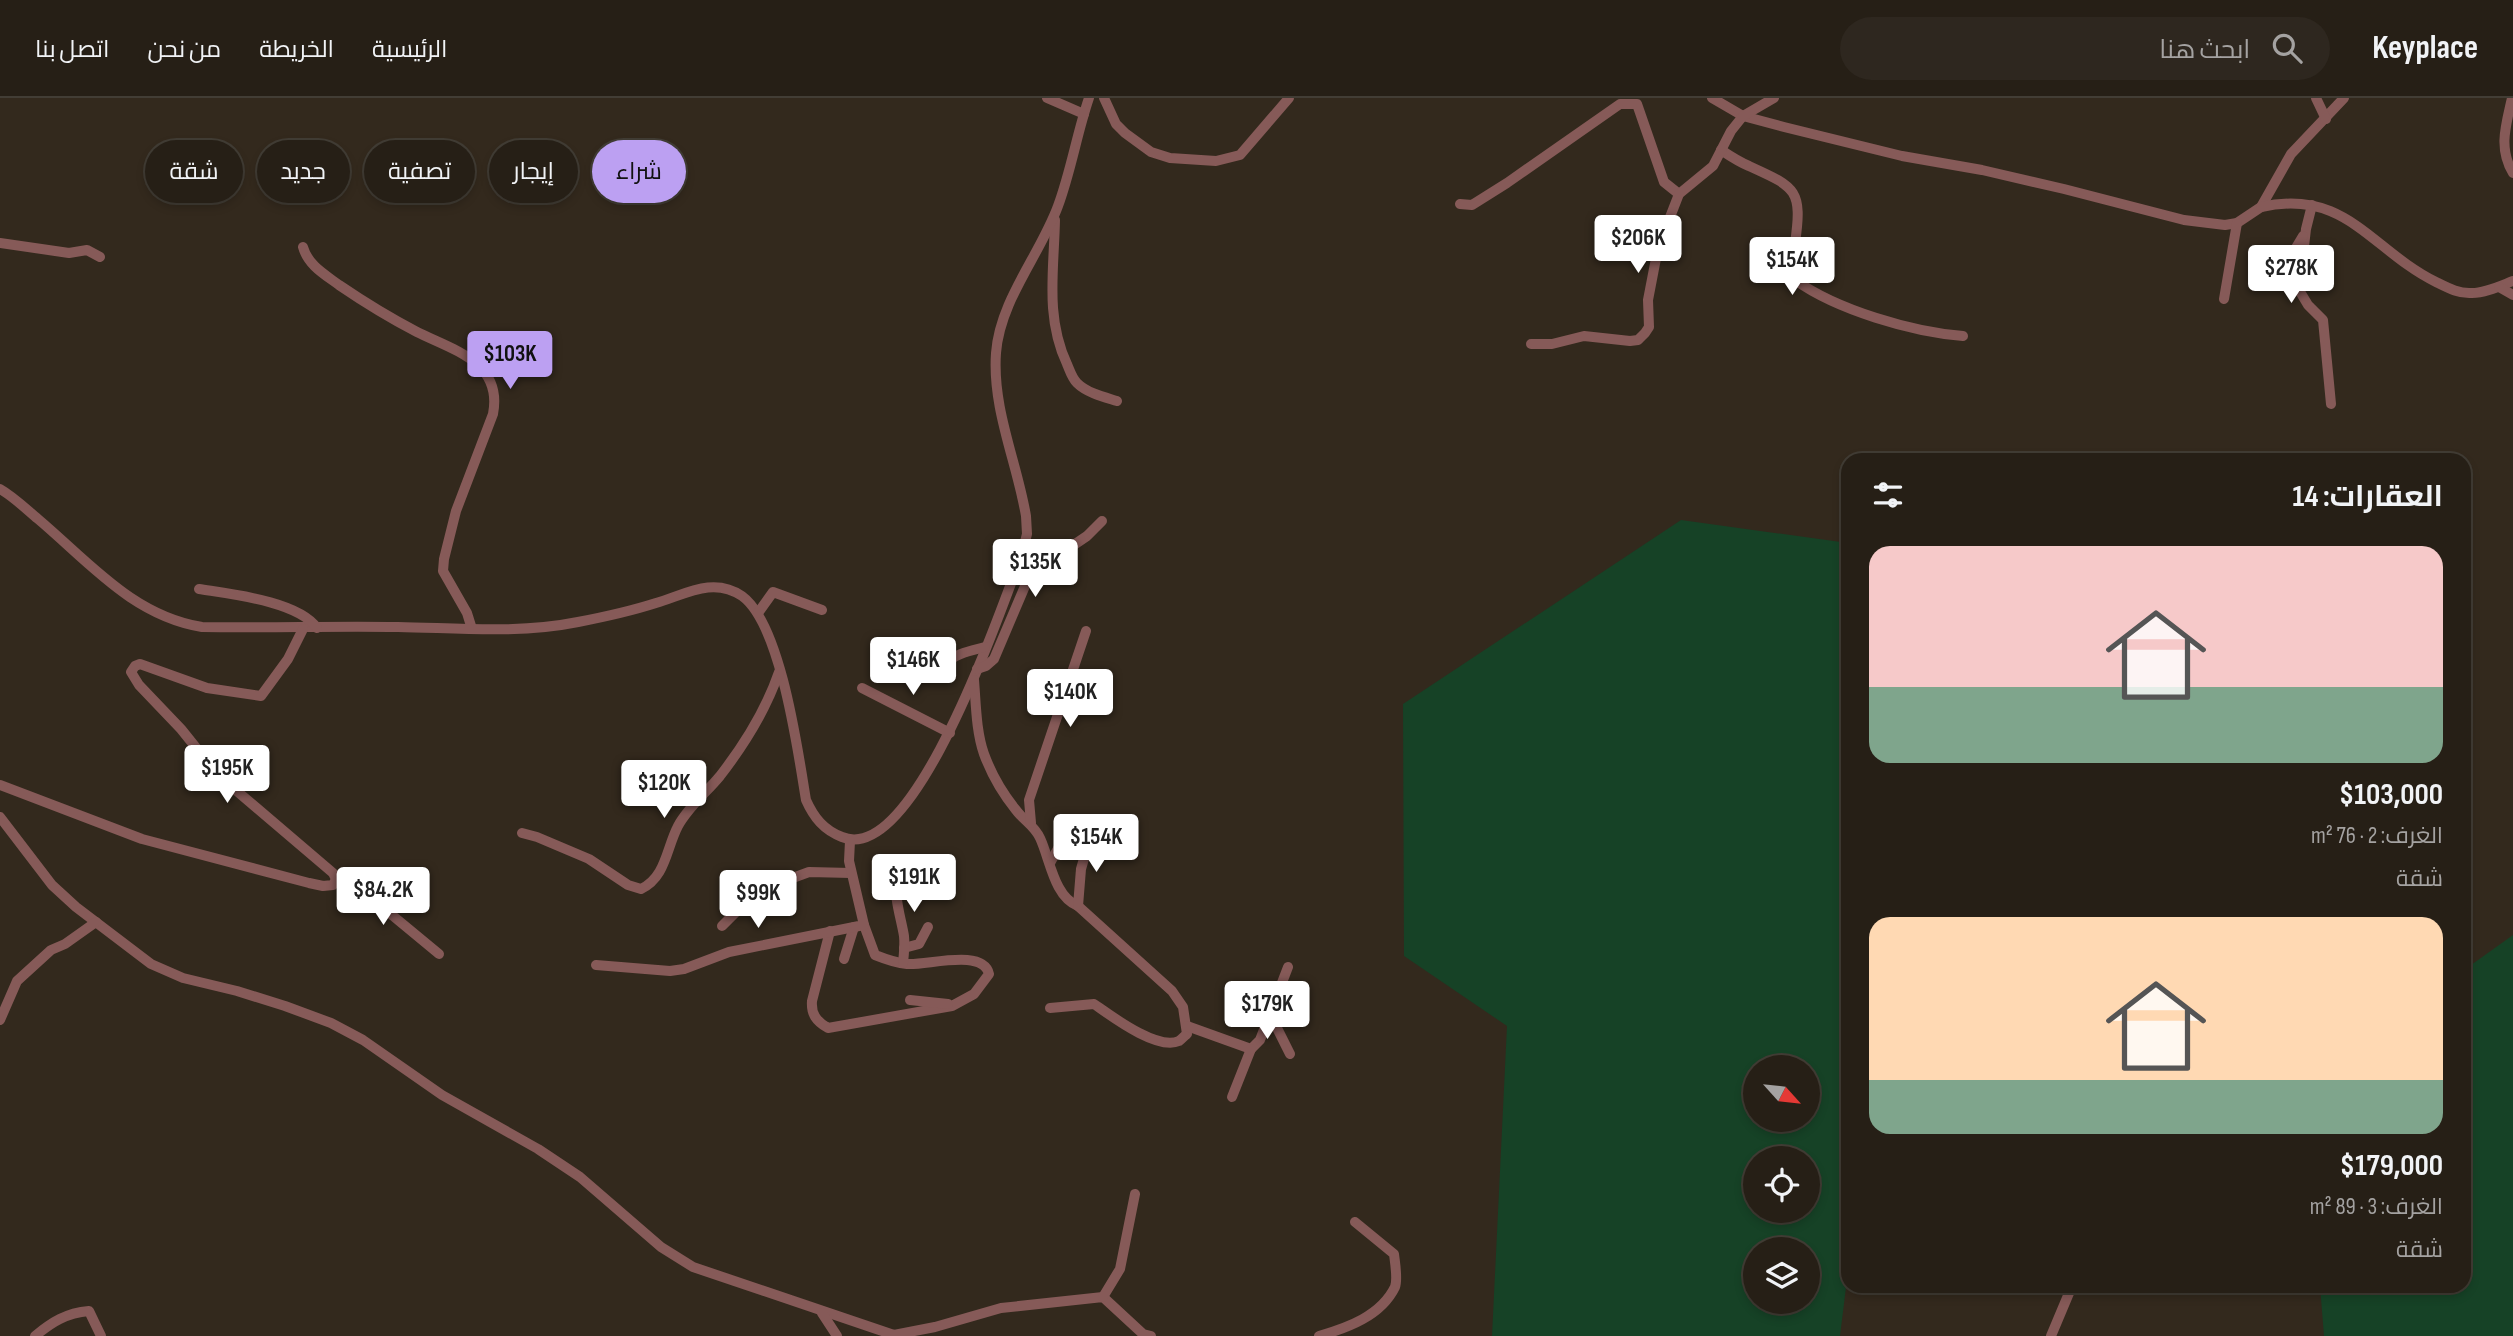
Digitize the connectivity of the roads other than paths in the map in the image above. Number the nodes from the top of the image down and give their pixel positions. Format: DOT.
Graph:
graph roads {
  1 [pos="1047,98"];
  2 [pos="1089,98"];
  3 [pos="1104,98"];
  4 [pos="1289,98"];
  5 [pos="1712,98"];
  6 [pos="1774,98"];
  7 [pos="2316,98"];
  8 [pos="2344,98"];
  9 [pos="2512,98"];
  10 [pos="1084,114"];
  11 [pos="1743,116"];
  12 [pos="2326,119"];
  13 [pos="1721,150"];
  14 [pos="2513,173"];
  15 [pos="1679,194"];
  16 [pos="1460,204"];
  17 [pos="2312,205"];
  18 [pos="2261,207"];
  19 [pos="1056,212"];
  20 [pos="2237,223"];
  21 [pos="2306,229"];
  22 [pos="0,243"];
  23 [pos="303,247"];
  24 [pos="100,257"];
  25 [pos="2281,273"];
  26 [pos="2513,281"];
  27 [pos="2499,287"];
  28 [pos="2513,295"];
  29 [pos="2224,299"];
  30 [pos="1963,336"];
  31 [pos="1531,344"];
  32 [pos="1117,401"];
  33 [pos="2331,404"];
  34 [pos="0,489"];
  35 [pos="1102,520"];
  36 [pos="199,589"];
  37 [pos="822,610"];
  38 [pos="758,613"];
  39 [pos="317,628"];
  40 [pos="303,629"];
  41 [pos="472,629"];
  42 [pos="1087,631"];
  43 [pos="985,647"];
  44 [pos="945,664"];
  45 [pos="779,672"];
  46 [pos="975,672"];
  47 [pos="862,688"];
  48 [pos="950,733"];
  49 [pos="0,785"];
  50 [pos="0,817"];
  51 [pos="1031,823"];
  52 [pos="522,833"];
  53 [pos="1065,836"];
  54 [pos="1090,838"];
  55 [pos="850,841"];
  56 [pos="1051,863"];
  57 [pos="935,870"];
  58 [pos="851,873"];
  59 [pos="336,879"];
  60 [pos="1078,906"];
  61 [pos="96,922"];
  62 [pos="722,926"];
  63 [pos="859,926"];
  64 [pos="928,928"];
  65 [pos="830,931"];
  66 [pos="904,948"];
  67 [pos="439,954"];
  68 [pos="844,959"];
  69 [pos="903,963"];
  70 [pos="596,965"];
  71 [pos="1288,967"];
  72 [pos="910,1000"];
  73 [pos="952,1006"];
  74 [pos="1050,1008"];
  75 [pos="1270,1014"];
  76 [pos="0,1020"];
  77 [pos="1187,1026"];
  78 [pos="1251,1048"];
  79 [pos="1290,1054"];
  80 [pos="1232,1097"];
  81 [pos="1135,1194"];
  82 [pos="1355,1222"];
  83 [pos="2069,1293"];
  84 [pos="1103,1297"];
  85 [pos="822,1313"];
  86 [pos="34,1336"];
  87 [pos="101,1336"];
  88 [pos="837,1336"];
  89 [pos="1151,1336"];
  90 [pos="1319,1336"];
  91 [pos="2051,1336"];
  1 -- 10 [label="street"];
  2 -- 10 [label="street"];
  3 -- 4 [label="street"];
  5 -- 11 [label="street"];
  6 -- 11 [label="street"];
  7 -- 12 [label="street"];
  8 -- 12 [label="street"];
  9 -- 14 [label="street"];
  10 -- 19 [label="street"];
  11 -- 13 [label="street"];
  11 -- 20 [label="street"];
  12 -- 18 [label="street"];
  13 -- 15 [label="street"];
  13 -- 30 [label="street"];
  15 -- 16 [label="street"];
  15 -- 31 [label="street"];
  17 -- 18 [label="street"];
  17 -- 21 [label="street"];
  17 -- 27 [label="street"];
  18 -- 20 [label="street"];
  19 -- 32 [label="street"];
  19 -- 43 [label="street"];
  20 -- 29 [label="street"];
  21 -- 25 [label="street"];
  21 -- 33 [label="street"];
  22 -- 24 [label="street"];
  23 -- 41 [label="street"];
  26 -- 27 [label="street"];
  27 -- 28 [label="street"];
  34 -- 40 [label="street"];
  35 -- 46 [label="street"];
  36 -- 39 [label="street"];
  37 -- 38 [label="street"];
  38 -- 41 [label="street"];
  38 -- 45 [label="street"];
  39 -- 40 [label="street"];
  39 -- 41 [label="street"];
  40 -- 59 [label="street"];
  42 -- 51 [label="street"];
  43 -- 44 [label="street"];
  43 -- 46 [label="street"];
  45 -- 52 [label="street"];
  45 -- 55 [label="street"];
  46 -- 48 [label="street"];
  46 -- 51 [label="street"];
  47 -- 48 [label="street"];
  48 -- 55 [label="street"];
  49 -- 59 [label="street"];
  50 -- 61 [label="street"];
  51 -- 56 [label="street"];
  53 -- 56 [label="street"];
  54 -- 60 [label="street"];
  55 -- 58 [label="street"];
  56 -- 60 [label="street"];
  57 -- 66 [label="street"];
  58 -- 62 [label="street"];
  58 -- 63 [label="street"];
  59 -- 67 [label="street"];
  60 -- 77 [label="street"];
  61 -- 76 [label="street"];
  61 -- 85 [label="street"];
  63 -- 65 [label="street"];
  63 -- 68 [label="street"];
  63 -- 69 [label="street"];
  64 -- 66 [label="street"];
  65 -- 70 [label="street"];
  65 -- 73 [label="street"];
  66 -- 69 [label="street"];
  69 -- 73 [label="street"];
  71 -- 75 [label="street"];
  72 -- 73 [label="street"];
  74 -- 77 [label="street"];
  75 -- 78 [label="street"];
  75 -- 79 [label="street"];
  77 -- 78 [label="street"];
  78 -- 80 [label="street"];
  81 -- 84 [label="street"];
  82 -- 90 [label="street"];
  83 -- 91 [label="street"];
  84 -- 85 [label="street"];
  84 -- 89 [label="street"];
  85 -- 88 [label="street"];
  86 -- 87 [label="street"];
}
